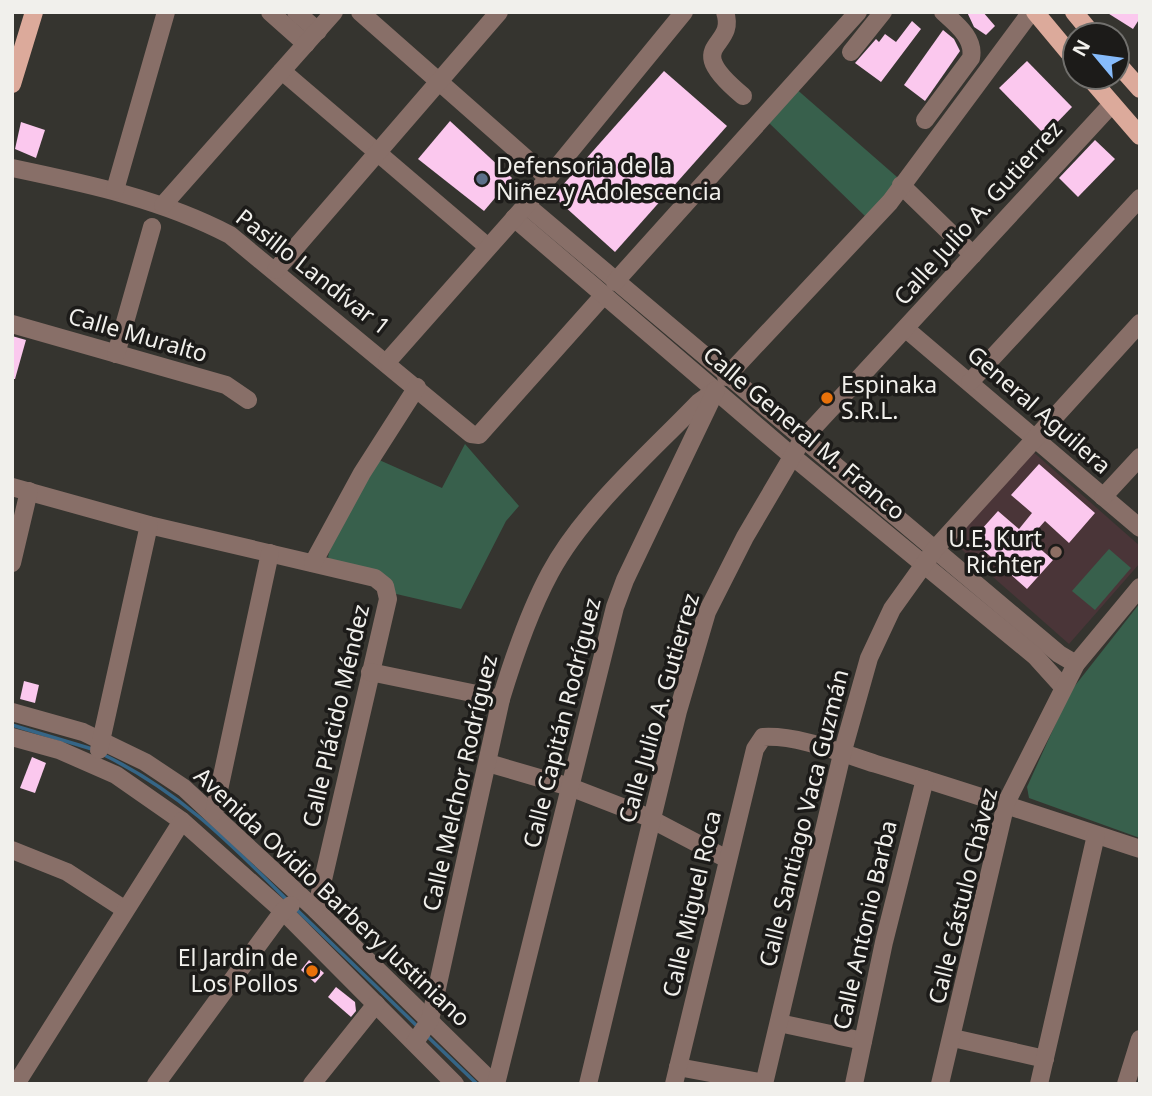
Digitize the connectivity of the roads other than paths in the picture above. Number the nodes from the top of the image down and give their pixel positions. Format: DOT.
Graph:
graph roads {
  1 [pos="34,12"];
  2 [pos="166,12"];
  3 [pos="270,12"];
  4 [pos="296,12"];
  5 [pos="334,12"];
  6 [pos="360,12"];
  7 [pos="499,12"];
  8 [pos="684,12"];
  9 [pos="725,12"];
  10 [pos="858,12"];
  11 [pos="883,12"];
  12 [pos="943,12"];
  13 [pos="1033,12"];
  14 [pos="312,38"];
  15 [pos="1061,44"];
  16 [pos="851,52"];
  17 [pos="282,71"];
  18 [pos="13,76"];
  19 [pos="436,82"];
  20 [pos="1101,91"];
  21 [pos="743,96"];
  22 [pos="1112,104"];
  23 [pos="925,120"];
  24 [pos="1140,136"];
  25 [pos="376,151"];
  26 [pos="12,168"];
  27 [pos="547,177"];
  28 [pos="901,185"];
  29 [pos="115,190"];
  30 [pos="1140,198"];
  31 [pos="163,205"];
  32 [pos="519,211"];
  33 [pos="152,227"];
  34 [pos="488,247"];
  35 [pos="973,255"];
  36 [pos="276,270"];
  37 [pos="609,289"];
  38 [pos="1140,323"];
  39 [pos="12,324"];
  40 [pos="906,329"];
  41 [pos="116,354"];
  42 [pos="387,362"];
  43 [pos="970,382"];
  44 [pos="721,383"];
  45 [pos="417,387"];
  46 [pos="248,400"];
  47 [pos="1034,437"];
  48 [pos="802,440"];
  49 [pos="792,456"];
  50 [pos="1140,457"];
  51 [pos="21,489"];
  52 [pos="1103,497"];
  53 [pos="149,525"];
  54 [pos="1140,528"];
  55 [pos="935,549"];
  56 [pos="270,553"];
  57 [pos="12,563"];
  58 [pos="313,563"];
  59 [pos="923,566"];
  60 [pos="1140,587"];
  61 [pos="1076,664"];
  62 [pos="370,672"];
  63 [pos="1063,687"];
  64 [pos="501,699"];
  65 [pos="12,712"];
  66 [pos="12,737"];
  67 [pos="98,752"];
  68 [pos="842,754"];
  69 [pos="488,763"];
  70 [pos="925,779"];
  71 [pos="570,787"];
  72 [pos="1006,803"];
  73 [pos="214,813"];
  74 [pos="182,821"];
  75 [pos="650,821"];
  76 [pos="1096,835"];
  77 [pos="1140,849"];
  78 [pos="12,850"];
  79 [pos="727,859"];
  80 [pos="292,905"];
  81 [pos="124,909"];
  82 [pos="316,910"];
  83 [pos="376,1004"];
  84 [pos="779,1023"];
  85 [pos="423,1032"];
  86 [pos="953,1038"];
  87 [pos="1140,1040"];
  88 [pos="863,1041"];
  89 [pos="1045,1059"];
  90 [pos="676,1076"];
  91 [pos="16,1084"];
  92 [pos="156,1084"];
  93 [pos="312,1084"];
  94 [pos="456,1084"];
  95 [pos="495,1084"];
  96 [pos="588,1084"];
  97 [pos="764,1084"];
  98 [pos="854,1084"];
  99 [pos="940,1084"];
  100 [pos="1039,1084"];
  101 [pos="1126,1084"];
  1 -- 18 [label="main road"];
  2 -- 29 [label="street"];
  3 -- 14 [label="street"];
  4 -- 14 [label="street"];
  5 -- 14 [label="street"];
  6 -- 19 [label="street"];
  7 -- 19 [label="street"];
  8 -- 27 [label="street"];
  9 -- 21 [label="street"];
  10 -- 37 [label="street"];
  11 -- 16 [label="street"];
  12 -- 23 [label="street"];
  13 -- 15 [label="main road"];
  13 -- 28 [label="street, Calle Capitán Rodríguez"];
  14 -- 17 [label="street"];
  17 -- 25 [label="street"];
  17 -- 31 [label="street"];
  19 -- 25 [label="street"];
  19 -- 27 [label="street"];
  20 -- 22 [label="main road"];
  22 -- 24 [label="main road"];
  22 -- 35 [label="street, Calle Julio A. Gutierrez"];
  25 -- 34 [label="street"];
  25 -- 36 [label="street"];
  26 -- 29 [label="street, Pasillo Landívar 1"];
  27 -- 32 [label="street"];
  28 -- 35 [label="street"];
  28 -- 44 [label="street, Calle Capitán Rodríguez"];
  29 -- 31 [label="street, Pasillo Landívar 1"];
  30 -- 43 [label="street"];
  31 -- 36 [label="street, Pasillo Landívar 1"];
  32 -- 34 [label="street"];
  32 -- 37 [label="street, Calle General M. Franco"];
  33 -- 41 [label="street"];
  34 -- 42 [label="street"];
  35 -- 40 [label="street, Calle Julio A. Gutierrez"];
  36 -- 42 [label="street, Pasillo Landívar 1"];
  37 -- 44 [label="street, Calle General M. Franco"];
  37 -- 45 [label="street, Pasillo Landívar 1"];
  38 -- 47 [label="street, Calle Santiago Vaca Guzmán"];
  39 -- 41 [label="street, Calle Muralto"];
  40 -- 43 [label="street, General Aguilera"];
  40 -- 48 [label="street, Calle Julio A. Gutierrez"];
  41 -- 46 [label="street, Calle Muralto"];
  42 -- 45 [label="street, Pasillo Landívar 1"];
  43 -- 47 [label="street, General Aguilera"];
  44 -- 48 [label="street, Calle General M. Franco"];
  44 -- 49 [label="street, Calle General M. Franco"];
  44 -- 64 [label="street, Calle Melchor Rodríguez"];
  44 -- 71 [label="street, Calle Capitán Rodríguez"];
  45 -- 58 [label="street"];
  47 -- 52 [label="street, General Aguilera"];
  47 -- 55 [label="street, Calle Santiago Vaca Guzmán"];
  48 -- 49 [label="street, Calle Julio A. Gutierrez"];
  48 -- 55 [label="street, Calle General M. Franco"];
  49 -- 59 [label="street, Calle General M. Franco"];
  49 -- 75 [label="street, Calle Julio A. Gutierrez"];
  50 -- 52 [label="street"];
  51 -- 53 [label="street"];
  51 -- 57 [label="street"];
  52 -- 54 [label="street, General Aguilera"];
  53 -- 56 [label="street"];
  53 -- 67 [label="street"];
  55 -- 59 [label="street, Calle Santiago Vaca Guzmán"];
  55 -- 61 [label="street, Calle General M. Franco"];
  56 -- 58 [label="street"];
  56 -- 73 [label="street"];
  58 -- 62 [label="street, Calle Plácido Méndez"];
  59 -- 63 [label="street, Calle General M. Franco"];
  59 -- 68 [label="street, Calle Santiago Vaca Guzmán"];
  60 -- 61 [label="street, Calle Cástulo Chávez"];
  61 -- 63 [label="street, Calle Cástulo Chávez"];
  62 -- 64 [label="street"];
  62 -- 82 [label="street, Calle Plácido Méndez"];
  63 -- 72 [label="street, Calle Cástulo Chávez"];
  64 -- 69 [label="street, Calle Melchor Rodríguez"];
  65 -- 67 [label="street, Avenida Ovidio Barbery Justiniano"];
  66 -- 67 [label="street, Avenida Ovidio Barbery Justiniano"];
  67 -- 73 [label="street, Avenida Ovidio Barbery Justiniano"];
  67 -- 74 [label="street, Avenida Ovidio Barbery Justiniano"];
  68 -- 70 [label="street"];
  68 -- 79 [label="street, Calle Miguel Roca"];
  68 -- 84 [label="street, Calle Santiago Vaca Guzmán"];
  69 -- 71 [label="street"];
  69 -- 85 [label="street, Calle Melchor Rodríguez"];
  70 -- 72 [label="street"];
  70 -- 88 [label="street, Calle Antonio Barba"];
  71 -- 75 [label="street"];
  71 -- 95 [label="street, Calle Capitán Rodríguez"];
  72 -- 76 [label="street"];
  72 -- 86 [label="street, Calle Cástulo Chávez"];
  73 -- 80 [label="street, Avenida Ovidio Barbery Justiniano"];
  74 -- 80 [label="street, Avenida Ovidio Barbery Justiniano"];
  74 -- 81 [label="street"];
  75 -- 79 [label="street"];
  75 -- 96 [label="street, Calle Julio A. Gutierrez"];
  76 -- 77 [label="street"];
  76 -- 89 [label="street"];
  78 -- 81 [label="street"];
  79 -- 90 [label="street, Calle Miguel Roca"];
  80 -- 82 [label="street, Avenida Ovidio Barbery Justiniano"];
  80 -- 83 [label="street, Avenida Ovidio Barbery Justiniano"];
  80 -- 92 [label="street"];
  81 -- 91 [label="street"];
  82 -- 85 [label="street, Avenida Ovidio Barbery Justiniano"];
  83 -- 85 [label="street, Avenida Ovidio Barbery Justiniano"];
  83 -- 93 [label="street"];
  84 -- 88 [label="street"];
  84 -- 97 [label="street, Calle Santiago Vaca Guzmán"];
  85 -- 94 [label="street, Avenida Ovidio Barbery Justiniano"];
  85 -- 95 [label="street, Avenida Ovidio Barbery Justiniano"];
  86 -- 89 [label="street"];
  86 -- 99 [label="street, Calle Cástulo Chávez"];
  87 -- 101 [label="street"];
  88 -- 98 [label="street, Calle Antonio Barba"];
  89 -- 100 [label="street"];
  90 -- 97 [label="street"];
}
